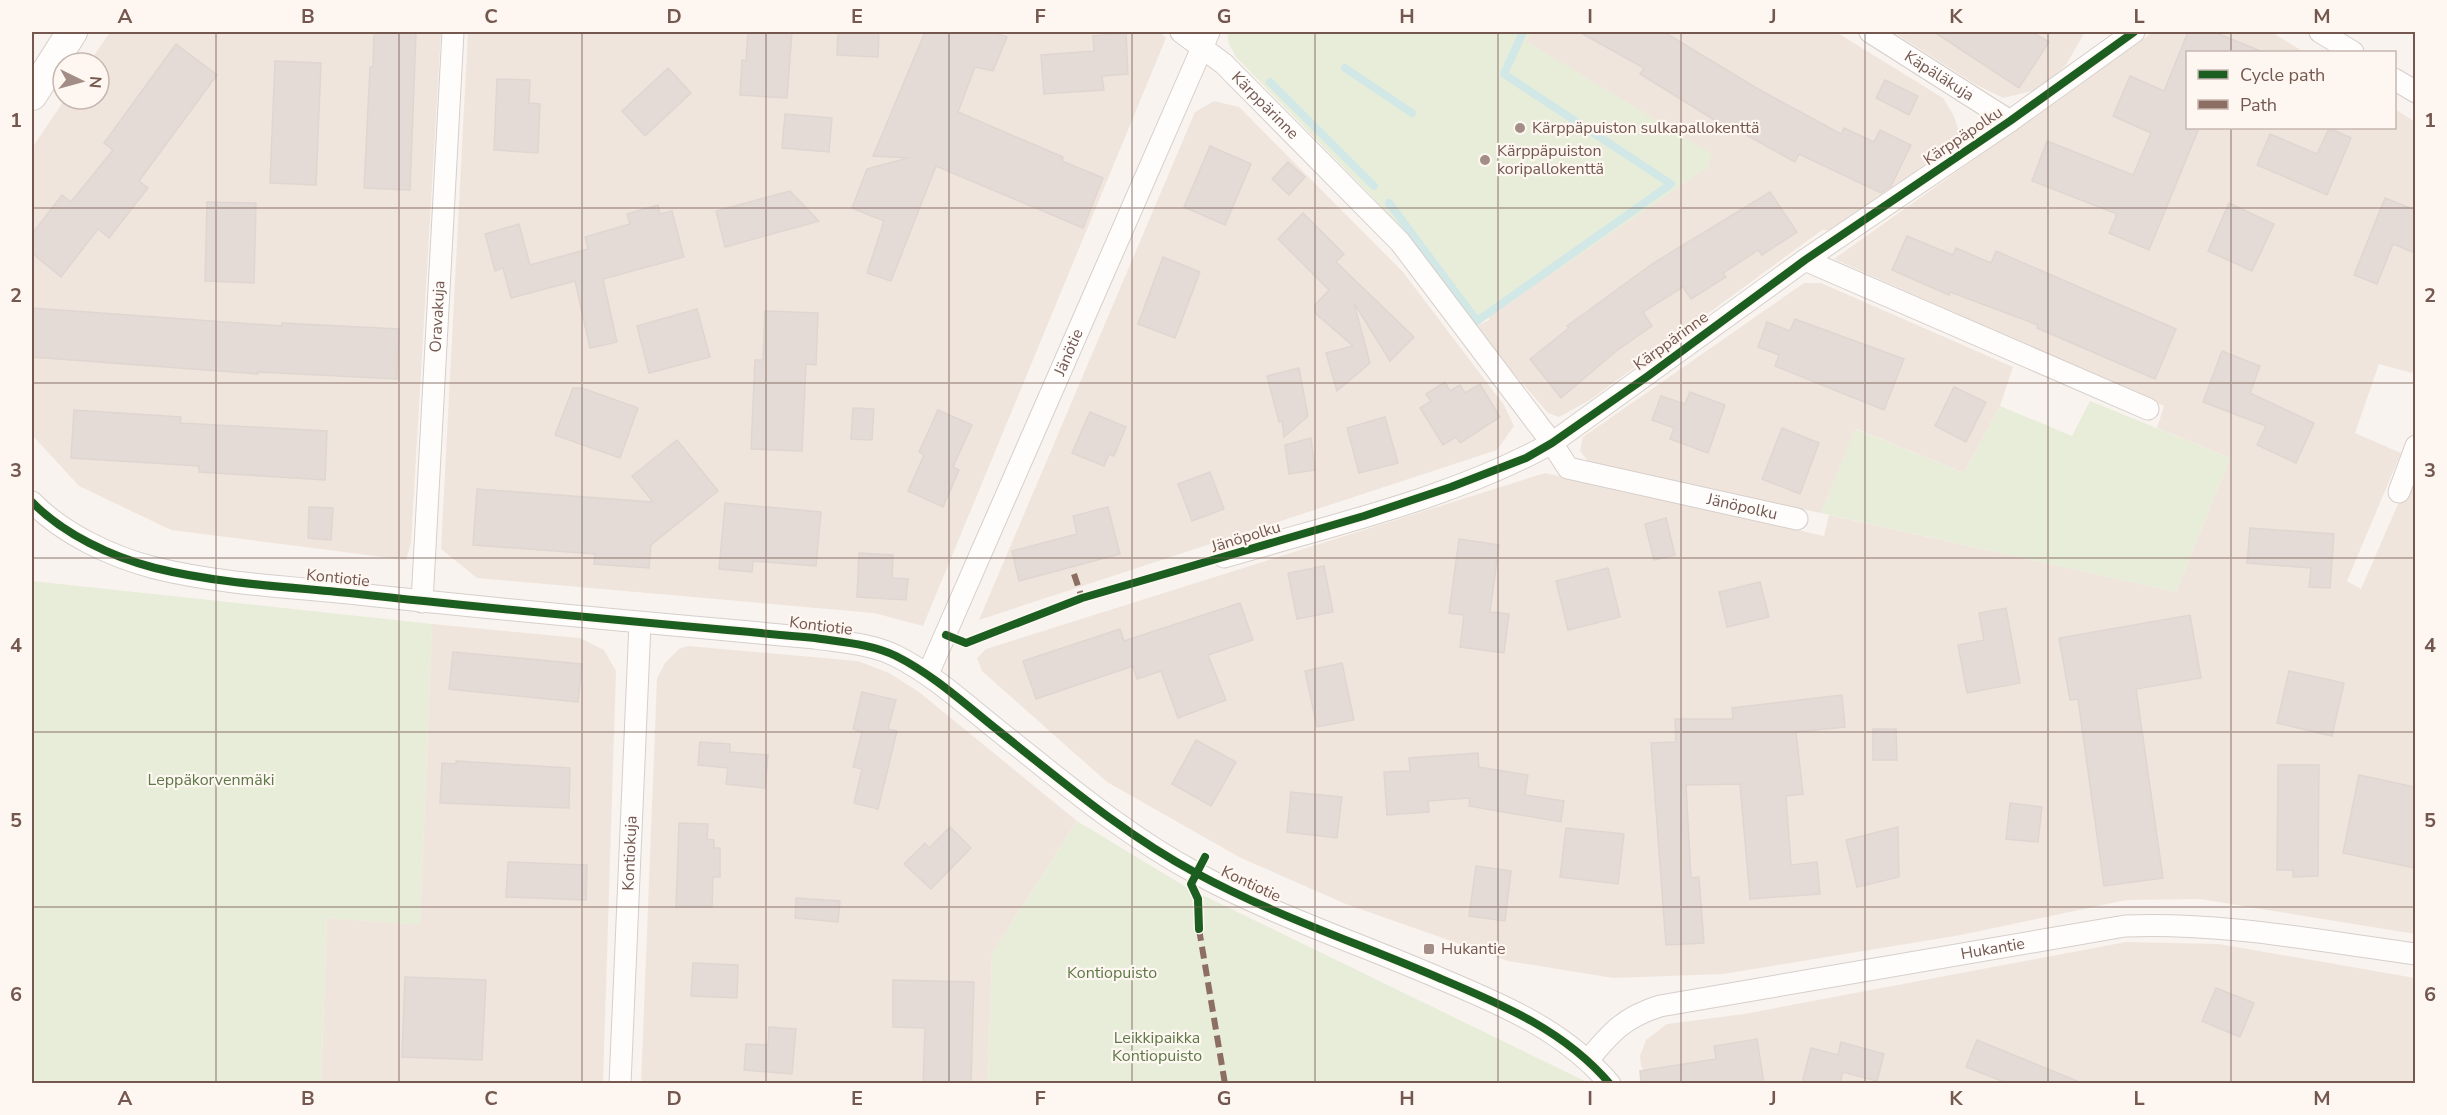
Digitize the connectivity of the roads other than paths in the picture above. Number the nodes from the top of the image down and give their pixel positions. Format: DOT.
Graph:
graph roads {
  1 [pos="72,32"];
  2 [pos="453,32"];
  3 [pos="1181,32"];
  4 [pos="1870,32"];
  5 [pos="2134,32"];
  6 [pos="2320,32"];
  7 [pos="1205,40"];
  8 [pos="2351,51"];
  9 [pos="2396,80"];
  10 [pos="2415,92"];
  11 [pos="32,95"];
  12 [pos="2010,121"];
  13 [pos="1805,260"];
  14 [pos="2148,410"];
  15 [pos="1552,443"];
  16 [pos="2415,446"];
  17 [pos="2399,492"];
  18 [pos="32,502"];
  19 [pos="1797,519"];
  20 [pos="1224,557"];
  21 [pos="422,602"];
  22 [pos="640,623"];
  23 [pos="928,674"];
  24 [pos="2415,954"];
  25 [pos="1589,1059"];
  26 [pos="620,1083"];
  27 [pos="1610,1083"];
  1 -- 11 [label="street"];
  2 -- 21 [label="street, Oravakuja"];
  3 -- 7 [label="street, Kärppärinne"];
  4 -- 12 [label="street, Käpäläkuja"];
  5 -- 12 [label="street, Kärppäpolku"];
  6 -- 8 [label="street"];
  7 -- 15 [label="street, Kärppärinne"];
  7 -- 23 [label="street, Jänötie"];
  9 -- 10 [label="street"];
  12 -- 13 [label="street, Kärppäpolku"];
  13 -- 14 [label="street"];
  13 -- 15 [label="street, Kärppärinne"];
  15 -- 19 [label="street, Jänöpolku"];
  15 -- 20 [label="street, Jänöpolku"];
  16 -- 17 [label="street"];
  18 -- 21 [label="street, Kontiotie"];
  21 -- 22 [label="street, Kontiotie"];
  22 -- 23 [label="street, Kontiotie"];
  22 -- 26 [label="street, Kontiokuja"];
  23 -- 25 [label="street, Kontiotie"];
  24 -- 25 [label="street, Hukantie"];
  25 -- 27 [label="street, Kontiotie"];
}
